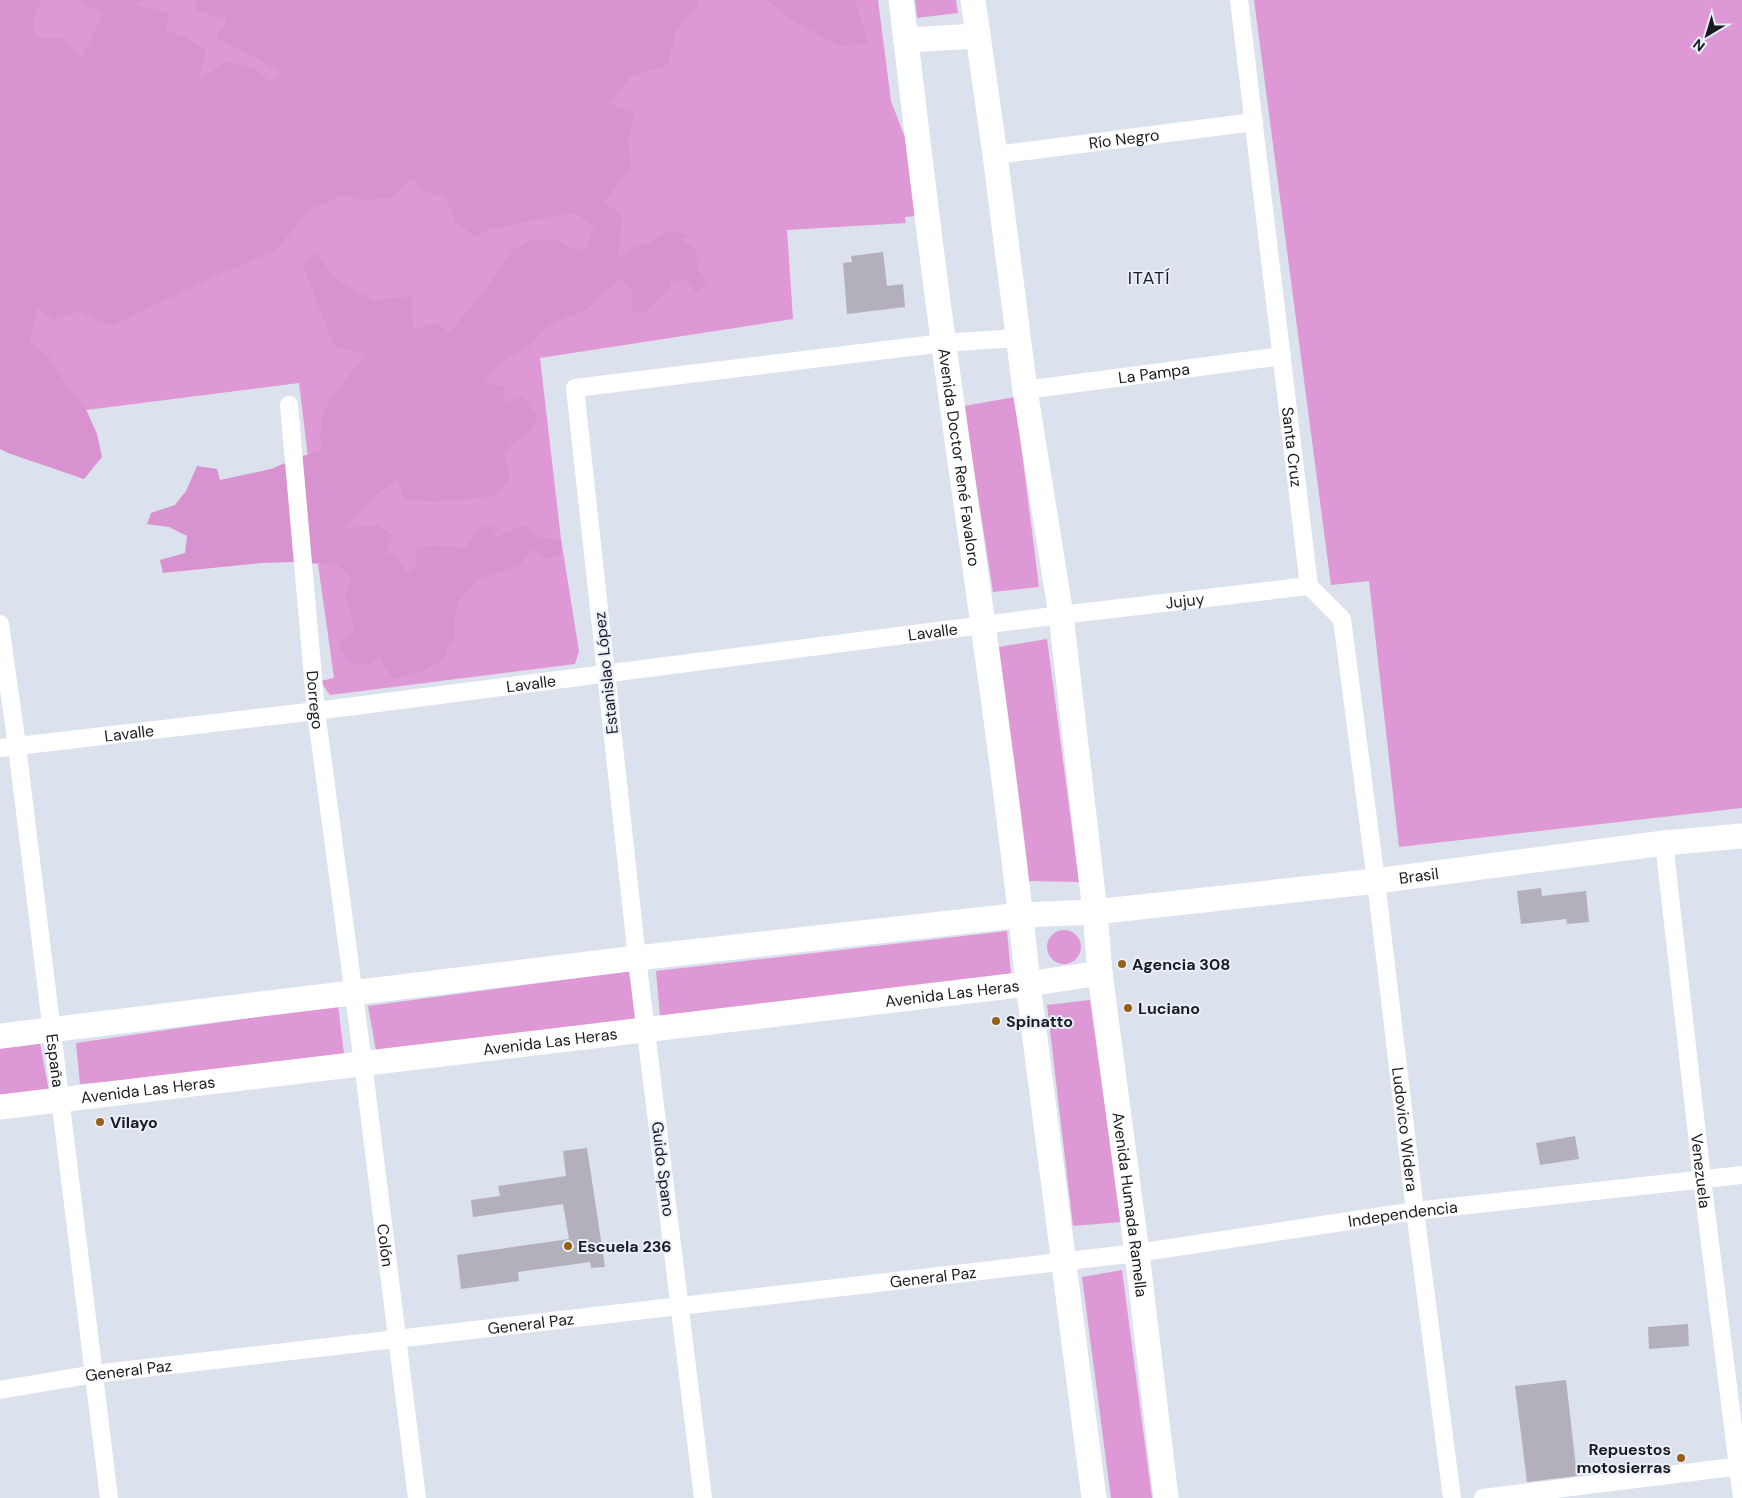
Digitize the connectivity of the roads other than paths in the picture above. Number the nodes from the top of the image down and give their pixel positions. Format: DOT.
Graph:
graph roads {
  1 [pos="901,0"];
  2 [pos="973,0"];
  3 [pos="1240,0"];
  4 [pos="978,36"];
  5 [pos="906,40"];
  6 [pos="1254,122"];
  7 [pos="995,155"];
  8 [pos="1017,338"];
  9 [pos="944,344"];
  10 [pos="1282,356"];
  11 [pos="1024,390"];
  12 [pos="289,405"];
  13 [pos="1309,586"];
  14 [pos="1061,615"];
  15 [pos="0,624"];
  16 [pos="983,626"];
  17 [pos="607,674"];
  18 [pos="316,711"];
  19 [pos="8,747"];
  20 [pos="1742,836"];
  21 [pos="1664,843"];
  22 [pos="1376,881"];
  23 [pos="1095,912"];
  24 [pos="1021,915"];
  25 [pos="637,958"];
  26 [pos="1100,972"];
  27 [pos="1028,984"];
  28 [pos="353,993"];
  29 [pos="645,1029"];
  30 [pos="52,1030"];
  31 [pos="0,1036"];
  32 [pos="363,1063"];
  33 [pos="60,1100"];
  34 [pos="0,1107"];
  35 [pos="1742,1175"];
  36 [pos="1702,1179"];
  37 [pos="1415,1210"];
  38 [pos="1137,1253"];
  39 [pos="1063,1260"];
  40 [pos="680,1306"];
  41 [pos="398,1339"];
  42 [pos="94,1374"];
  43 [pos="0,1390"];
  44 [pos="1740,1466"];
  45 [pos="109,1498"];
  46 [pos="417,1498"];
  47 [pos="703,1498"];
  48 [pos="1094,1498"];
  49 [pos="1166,1498"];
  50 [pos="1452,1498"];
  51 [pos="1484,1498"];
  52 [pos="1742,1498"];
  1 -- 5 [label="main road, Avenida Doctor René Favaloro"];
  2 -- 4 [label="main road"];
  3 -- 6 [label="street, Santa Cruz"];
  4 -- 5 [label="main road"];
  4 -- 7 [label="main road"];
  5 -- 9 [label="main road, Avenida Doctor René Favaloro"];
  6 -- 7 [label="street, Río Negro"];
  6 -- 10 [label="street, Santa Cruz"];
  7 -- 8 [label="main road"];
  8 -- 9 [label="street"];
  8 -- 11 [label="main road"];
  9 -- 16 [label="main road, Avenida Doctor René Favaloro"];
  9 -- 17 [label="street, Estanislao López"];
  10 -- 11 [label="street, La Pampa"];
  10 -- 13 [label="street, Santa Cruz"];
  11 -- 14 [label="main road"];
  12 -- 18 [label="street, Dorrego"];
  13 -- 14 [label="street, Jujuy"];
  13 -- 22 [label="street"];
  14 -- 16 [label="street, Lavalle"];
  14 -- 23 [label="main road"];
  15 -- 19 [label="street, España"];
  16 -- 17 [label="street, Lavalle"];
  16 -- 24 [label="main road, Avenida Doctor René Favaloro"];
  17 -- 18 [label="street, Lavalle"];
  17 -- 25 [label="street, Estanislao López"];
  18 -- 19 [label="street, Lavalle"];
  18 -- 28 [label="street, Dorrego"];
  19 -- 30 [label="street, España"];
  20 -- 21 [label="main road, Brasil"];
  21 -- 22 [label="main road, Brasil"];
  21 -- 36 [label="street, Venezuela"];
  22 -- 23 [label="main road, Brasil"];
  22 -- 37 [label="street, Ludovico Widera"];
  23 -- 24 [label="main road"];
  23 -- 26 [label="main road, Avenida Humada Ramella"];
  24 -- 25 [label="main road"];
  24 -- 27 [label="main road"];
  25 -- 28 [label="main road"];
  25 -- 29 [label="street, Guido Spano"];
  26 -- 27 [label="main road, Avenida Las Heras"];
  26 -- 38 [label="main road, Avenida Humada Ramella"];
  27 -- 29 [label="main road, Avenida Las Heras"];
  27 -- 39 [label="main road"];
  28 -- 30 [label="main road"];
  28 -- 32 [label="street, Colón"];
  29 -- 32 [label="main road, Avenida Las Heras"];
  29 -- 40 [label="street, Guido Spano"];
  30 -- 31 [label="main road"];
  30 -- 33 [label="street, España"];
  32 -- 33 [label="main road, Avenida Las Heras"];
  32 -- 41 [label="street, Colón"];
  33 -- 34 [label="main road, Avenida Las Heras"];
  33 -- 42 [label="street, España"];
  35 -- 36 [label="street, Independencia"];
  36 -- 37 [label="street, Independencia"];
  36 -- 44 [label="street, Venezuela"];
  37 -- 38 [label="street, Independencia"];
  37 -- 50 [label="street, Ludovico Widera"];
  38 -- 39 [label="street, Independencia"];
  38 -- 49 [label="main road, Avenida Humada Ramella"];
  39 -- 40 [label="street, General Paz"];
  39 -- 48 [label="main road"];
  40 -- 41 [label="street, General Paz"];
  40 -- 47 [label="street, Guido Spano"];
  41 -- 42 [label="street, General Paz"];
  41 -- 46 [label="street, Colón"];
  42 -- 43 [label="street, General Paz"];
  42 -- 45 [label="street, España"];
  44 -- 51 [label="street"];
  44 -- 52 [label="street, Venezuela"];
}
